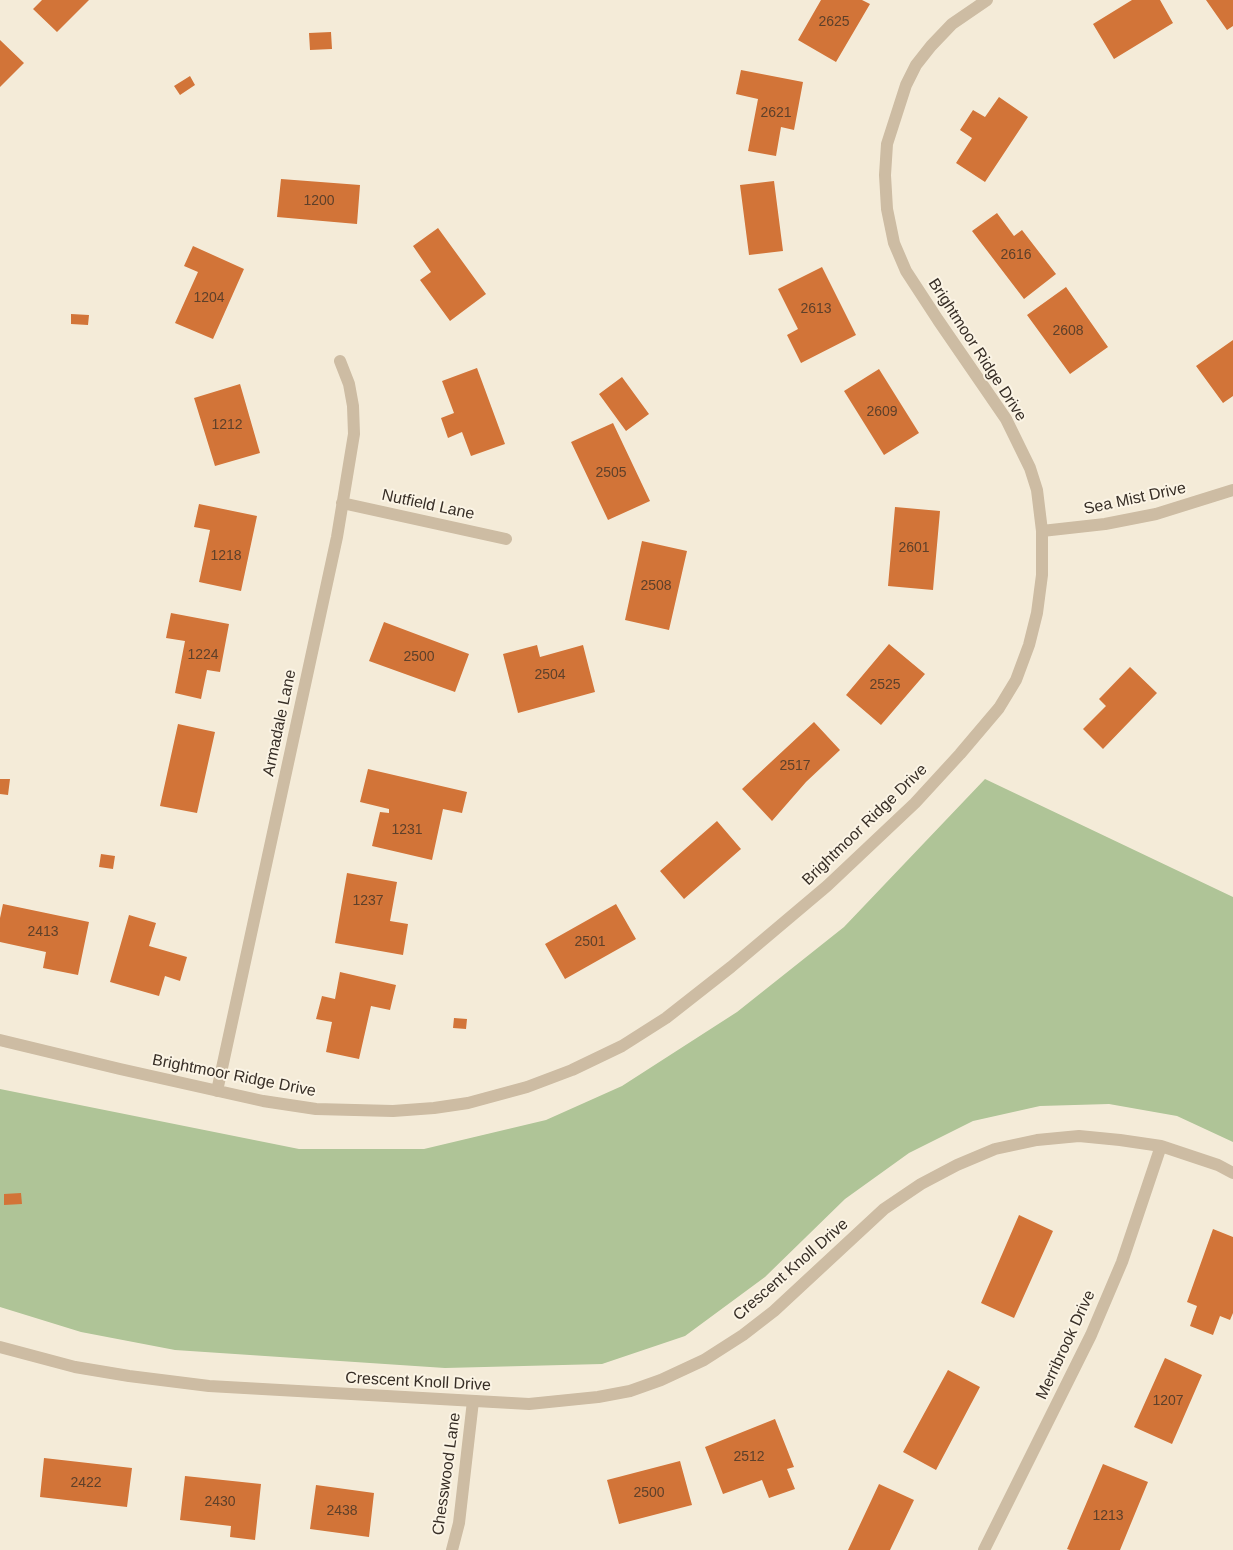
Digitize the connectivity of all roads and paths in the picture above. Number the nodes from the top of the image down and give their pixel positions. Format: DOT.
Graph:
graph roads {
  1 [pos="987,0"];
  2 [pos="340,361"];
  3 [pos="1233,490"];
  4 [pos="342,503"];
  5 [pos="1042,531"];
  6 [pos="506,539"];
  7 [pos="0,1040"];
  8 [pos="217,1091"];
  9 [pos="1161,1146"];
  10 [pos="1233,1173"];
  11 [pos="0,1347"];
  12 [pos="472,1402"];
  13 [pos="452,1550"];
  14 [pos="984,1550"];
  1 -- 5 [label="street, Brightmoor Ridge Drive"];
  2 -- 4 [label="street, Armadale Lane"];
  3 -- 5 [label="street, Sea Mist Drive"];
  4 -- 6 [label="street, Nutfield Lane"];
  4 -- 8 [label="street, Armadale Lane"];
  5 -- 8 [label="street, Brightmoor Ridge Drive"];
  7 -- 8 [label="street, Brightmoor Ridge Drive"];
  9 -- 10 [label="street, Crescent Knoll Drive"];
  9 -- 12 [label="street, Crescent Knoll Drive"];
  9 -- 14 [label="street, Merribrook Drive"];
  11 -- 12 [label="street, Crescent Knoll Drive"];
  12 -- 13 [label="street, Chesswood Lane"];
}
